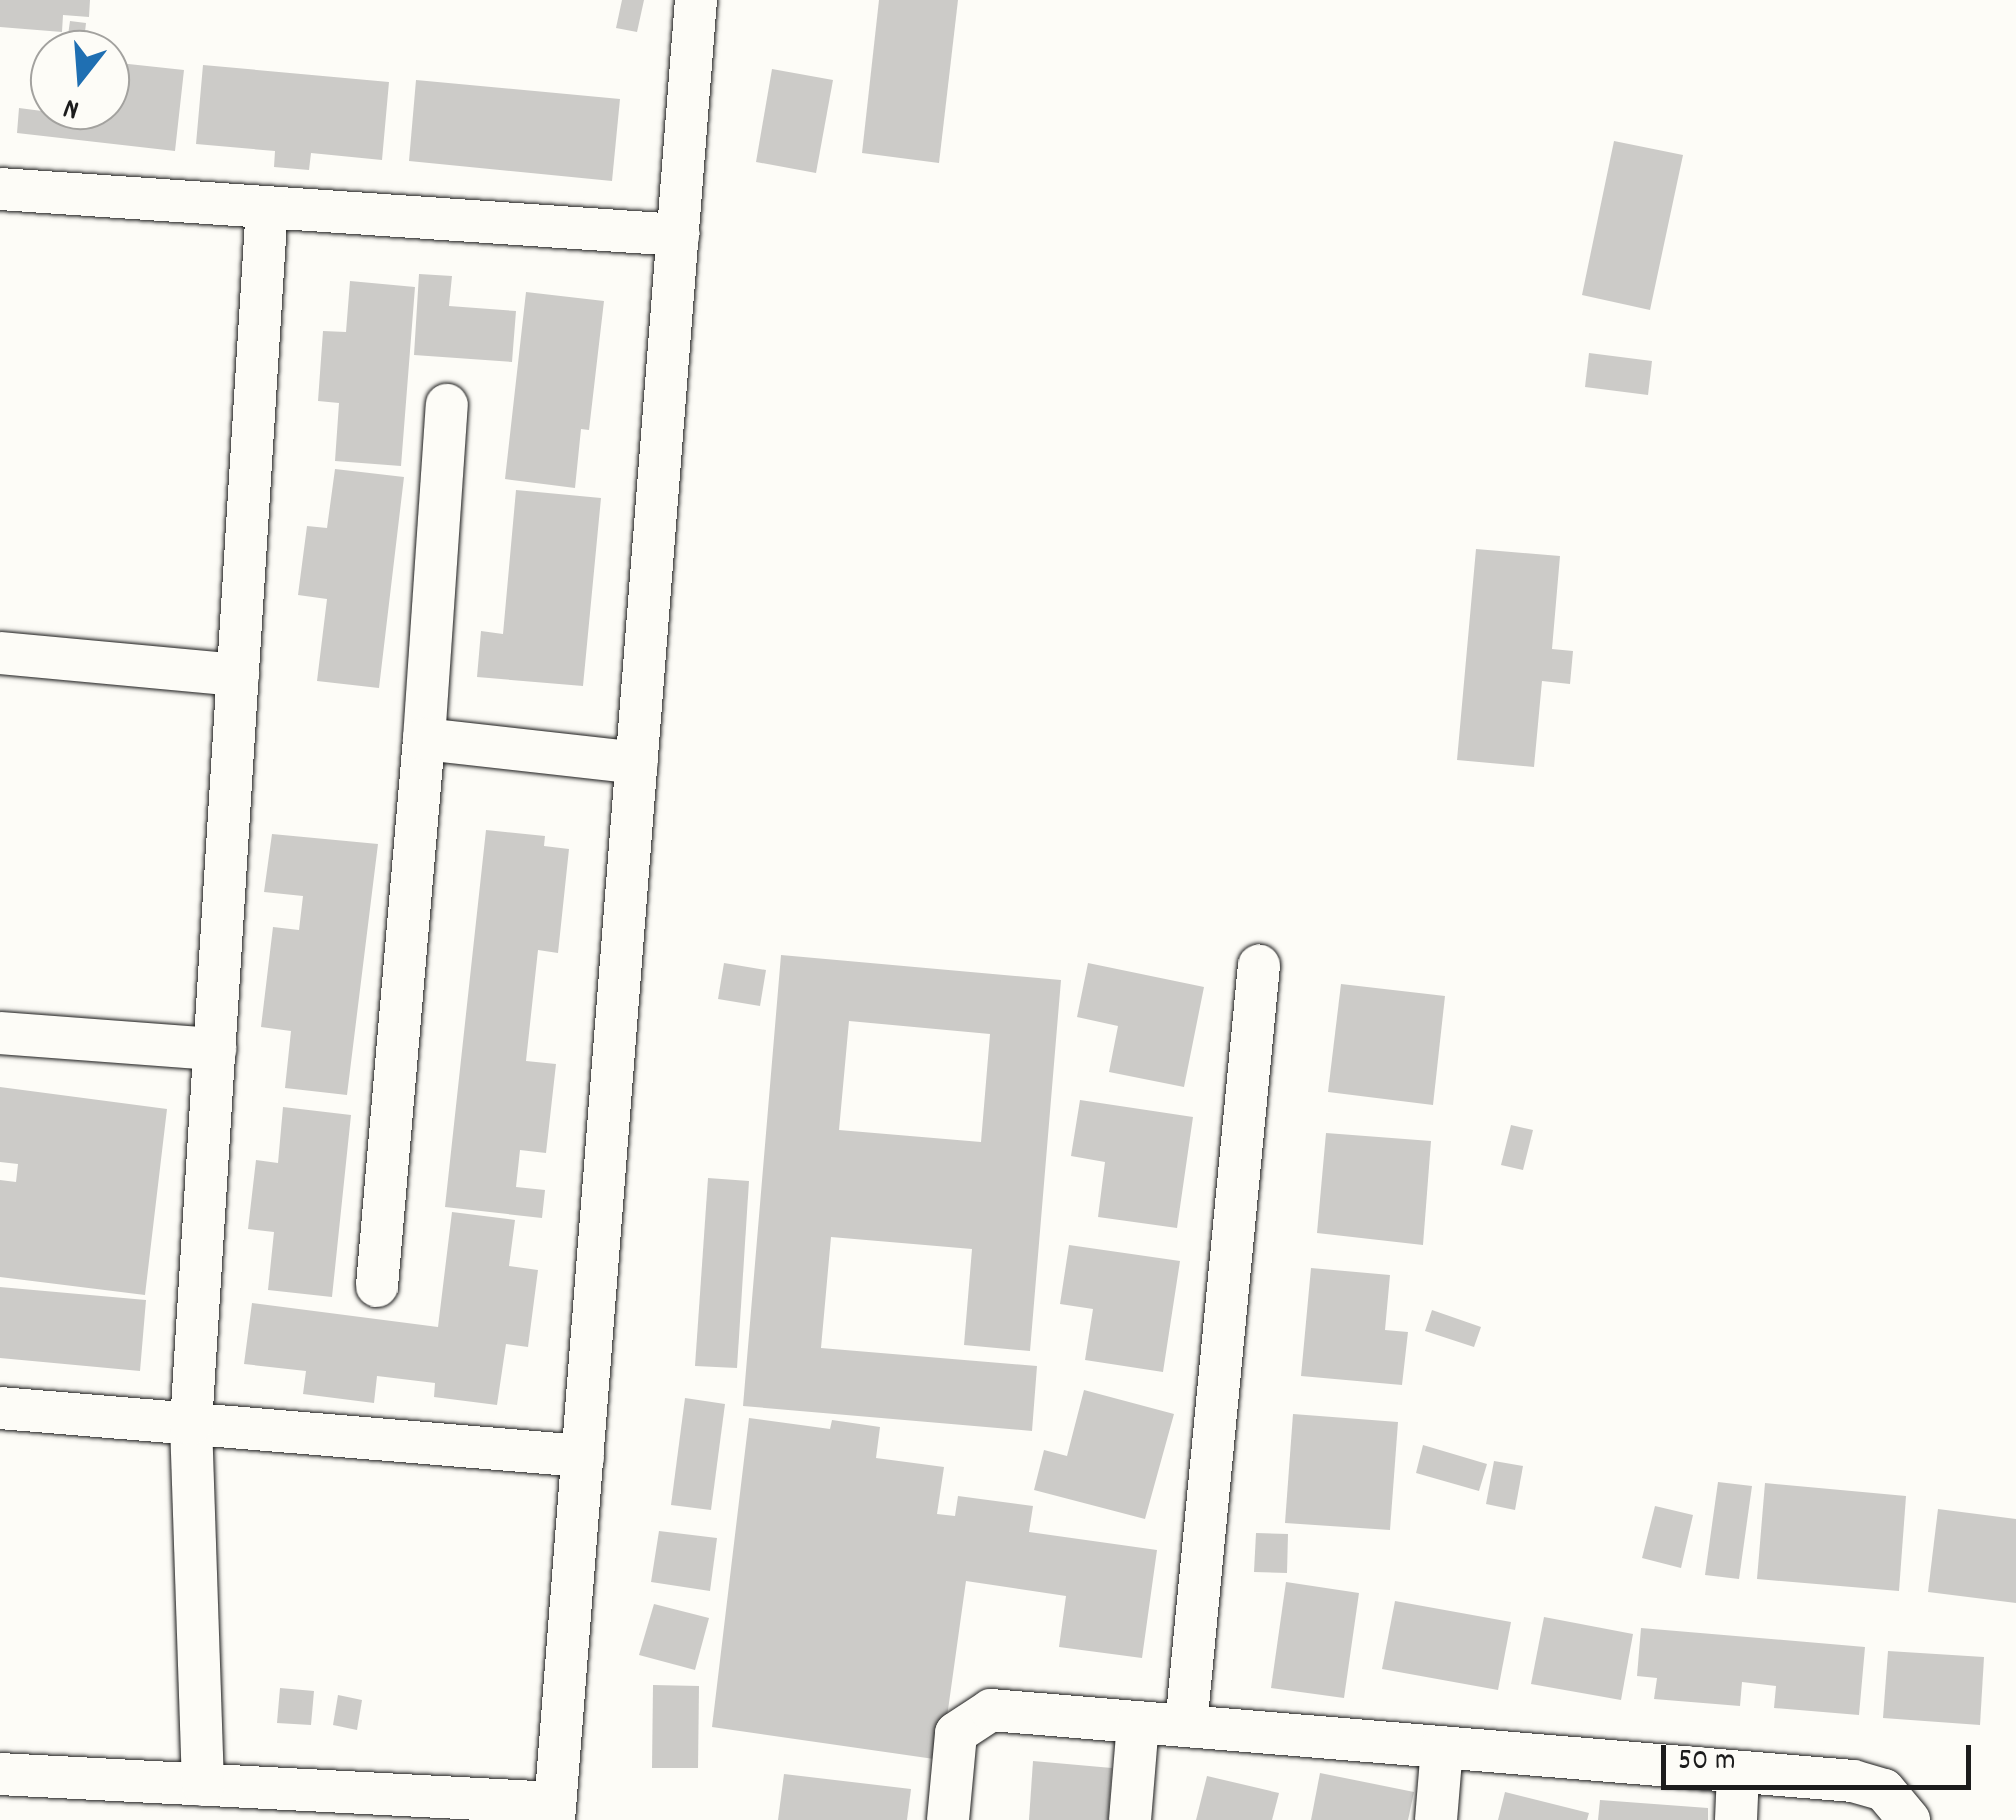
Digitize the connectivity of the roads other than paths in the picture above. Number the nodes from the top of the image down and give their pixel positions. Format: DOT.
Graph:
graph roads {
  1 [pos="696,0"];
  2 [pos="0,189"];
  3 [pos="267,207"];
  4 [pos="678,235"];
  5 [pos="447,405"];
  6 [pos="0,654"];
  7 [pos="238,675"];
  8 [pos="424,740"];
  9 [pos="637,763"];
  10 [pos="1258,965"];
  11 [pos="0,1034"];
  12 [pos="215,1049"];
  13 [pos="377,1286"];
  14 [pos="0,1408"];
  15 [pos="192,1424"];
  16 [pos="583,1456"];
  17 [pos="1138,1722"];
  18 [pos="1186,1726"];
  19 [pos="1442,1747"];
  20 [pos="1738,1772"];
  21 [pos="0,1774"];
  22 [pos="203,1784"];
  23 [pos="555,1811"];
  24 [pos="948,1820"];
  25 [pos="1130,1820"];
  26 [pos="1436,1820"];
  27 [pos="1736,1820"];
  28 [pos="1909,1820"];
  1 -- 4 [label="street"];
  2 -- 3 [label="street"];
  3 -- 4 [label="street"];
  3 -- 7 [label="street"];
  4 -- 9 [label="street"];
  5 -- 8 [label="street"];
  6 -- 7 [label="street"];
  7 -- 12 [label="street"];
  8 -- 9 [label="street"];
  8 -- 13 [label="street"];
  9 -- 16 [label="street"];
  10 -- 18 [label="street"];
  11 -- 12 [label="street"];
  12 -- 15 [label="street"];
  14 -- 15 [label="street"];
  15 -- 16 [label="street"];
  15 -- 22 [label="street"];
  16 -- 23 [label="street"];
  17 -- 18 [label="street"];
  17 -- 24 [label="street"];
  17 -- 25 [label="street"];
  18 -- 19 [label="street"];
  19 -- 20 [label="street"];
  19 -- 26 [label="street"];
  20 -- 27 [label="street"];
  20 -- 28 [label="street"];
  21 -- 22 [label="street"];
  22 -- 23 [label="street"];
}
